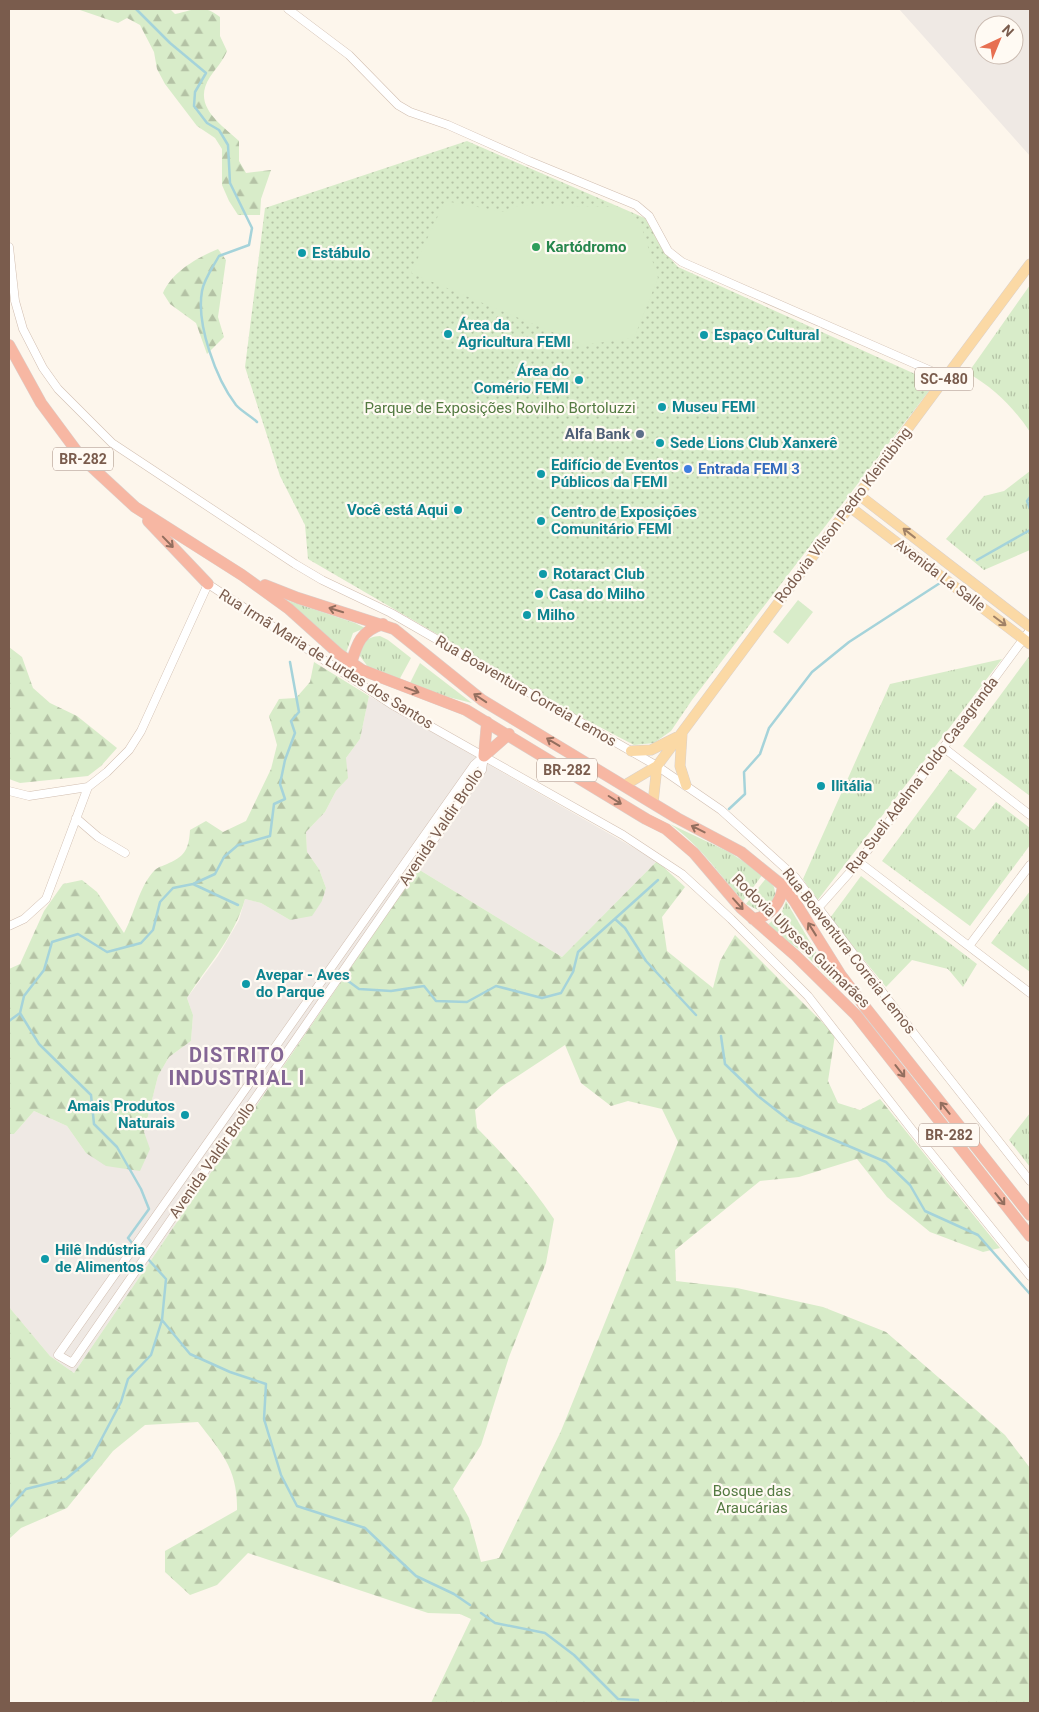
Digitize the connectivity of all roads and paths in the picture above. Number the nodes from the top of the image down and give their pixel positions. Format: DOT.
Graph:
graph roads {
  1 [pos="288,9"];
  2 [pos="9,247"];
  3 [pos="1030,264"];
  4 [pos="9,345"];
  5 [pos="945,378"];
  6 [pos="859,495"];
  7 [pos="134,507"];
  8 [pos="850,507"];
  9 [pos="242,575"];
  10 [pos="208,584"];
  11 [pos="383,624"];
  12 [pos="1030,629"];
  13 [pos="1027,641"];
  14 [pos="351,664"];
  15 [pos="487,722"];
  16 [pos="682,733"];
  17 [pos="509,734"];
  18 [pos="944,748"];
  19 [pos="631,751"];
  20 [pos="484,756"];
  21 [pos="657,766"];
  22 [pos="625,785"];
  23 [pos="686,785"];
  24 [pos="88,787"];
  25 [pos="9,791"];
  26 [pos="653,802"];
  27 [pos="1030,815"];
  28 [pos="76,818"];
  29 [pos="125,853"];
  30 [pos="859,862"];
  31 [pos="1030,865"];
  32 [pos="783,886"];
  33 [pos="818,908"];
  34 [pos="753,919"];
  35 [pos="9,925"];
  36 [pos="969,946"];
  37 [pos="1030,993"];
  38 [pos="1030,1181"];
  39 [pos="1030,1214"];
  40 [pos="1030,1236"];
  41 [pos="1030,1276"];
  1 -- 5 [label="street"];
  2 -- 19 [label="street, Rua Boaventura Correia Lemos"];
  3 -- 5 [label="main road, Rodovia Vilson Pedro Kleinübing / SC-480"];
  4 -- 7 [label="highway, Rodovia Ulysses Guimarães / BR-282"];
  5 -- 6 [label="main road, Rodovia Vilson Pedro Kleinübing / SC-480"];
  6 -- 8 [label="main road, Rodovia Vilson Pedro Kleinübing / SC-480"];
  12 -- 6 [label="main road, Avenida La Salle, one-way"];
  7 -- 9 [label="highway, Rodovia Ulysses Guimarães / BR-282"];
  7 -- 10 [label="highway, one-way"];
  8 -- 13 [label="main road, Avenida La Salle, one-way"];
  8 -- 16 [label="main road, Rodovia Vilson Pedro Kleinübing / SC-480"];
  11 -- 9 [label="highway, Rodovia Ulysses Guimarães / BR-282, one-way"];
  9 -- 14 [label="highway, Rodovia Ulysses Guimarães / BR-282"];
  10 -- 20 [label="street, Rua Irmã Maria de Lurdes dos Santos"];
  10 -- 24 [label="street"];
  11 -- 14 [label="highway"];
  22 -- 11 [label="highway, Rodovia Ulysses Guimarães / BR-282, one-way"];
  12 -- 13 [label="street, Rua Sueli Adelma Toldo Casagranda"];
  13 -- 18 [label="street, Rua Sueli Adelma Toldo Casagranda"];
  14 -- 15 [label="highway, Rodovia Ulysses Guimarães / BR-282, one-way"];
  15 -- 17 [label="highway, Rodovia Ulysses Guimarães / BR-282"];
  15 -- 20 [label="highway"];
  16 -- 19 [label="main road"];
  16 -- 21 [label="main road, Rodovia Vilson Pedro Kleinübing / SC-480"];
  16 -- 23 [label="main road"];
  17 -- 20 [label="highway"];
  17 -- 34 [label="highway, Rodovia Ulysses Guimarães / BR-282, one-way"];
  18 -- 27 [label="street"];
  18 -- 30 [label="street, Rua Sueli Adelma Toldo Casagranda"];
  19 -- 21 [label="street, Rua Boaventura Correia Lemos"];
  20 -- 20 [label="street, Avenida Valdir Brollo"];
  20 -- 41 [label="street, Rua Irmã Maria de Lurdes dos Santos"];
  21 -- 22 [label="main road, Rodovia Vilson Pedro Kleinübing / SC-480"];
  21 -- 23 [label="street, Rua Boaventura Correia Lemos"];
  21 -- 26 [label="main road"];
  22 -- 26 [label="highway, Rodovia Ulysses Guimarães / BR-282"];
  23 -- 33 [label="street, Rua Boaventura Correia Lemos"];
  24 -- 25 [label="street"];
  24 -- 28 [label="street"];
  32 -- 26 [label="highway, Rodovia Ulysses Guimarães / BR-282, one-way"];
  28 -- 29 [label="street"];
  28 -- 35 [label="street"];
  30 -- 33 [label="street, Rua Sueli Adelma Toldo Casagranda"];
  30 -- 36 [label="street"];
  31 -- 36 [label="street"];
  32 -- 34 [label="highway"];
  39 -- 32 [label="highway, Rodovia Ulysses Guimarães / BR-282, one-way"];
  33 -- 38 [label="street, Rua Boaventura Correia Lemos"];
  34 -- 40 [label="highway, Rodovia Ulysses Guimarães / BR-282, one-way"];
  36 -- 37 [label="street"];
}
